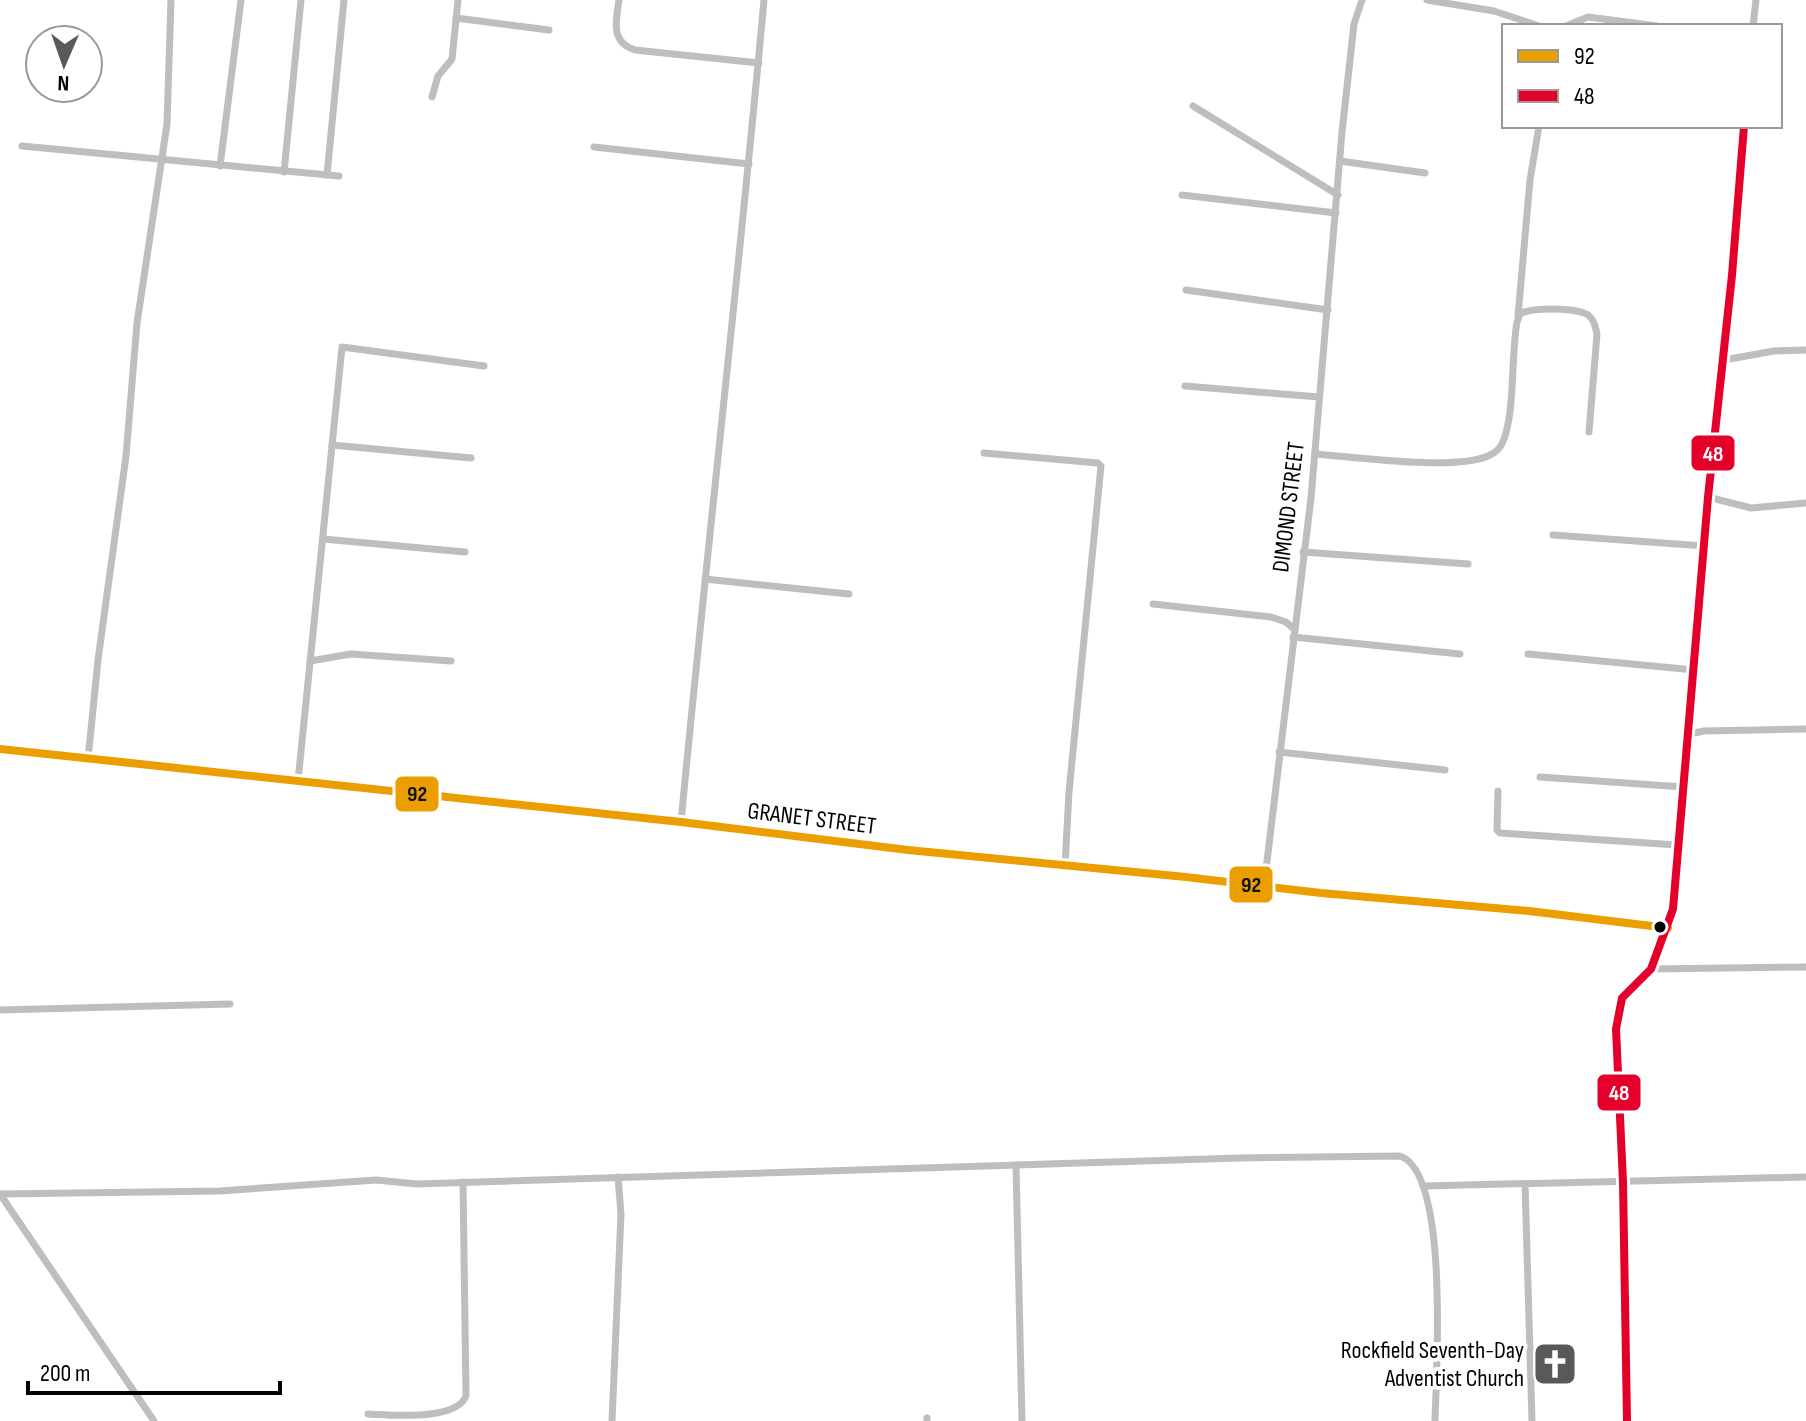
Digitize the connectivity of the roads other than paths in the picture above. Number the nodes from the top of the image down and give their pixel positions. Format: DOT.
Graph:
graph roads {
  1 [pos="171,0"];
  2 [pos="241,0"];
  3 [pos="301,0"];
  4 [pos="344,0"];
  5 [pos="458,0"];
  6 [pos="619,0"];
  7 [pos="764,0"];
  8 [pos="1362,0"];
  9 [pos="1427,0"];
  10 [pos="1496,0"];
  11 [pos="1756,0"];
  12 [pos="1494,11"];
  13 [pos="456,18"];
  14 [pos="1533,24"];
  15 [pos="1571,24"];
  16 [pos="1642,24"];
  17 [pos="1753,24"];
  18 [pos="549,30"];
  19 [pos="759,63"];
  20 [pos="432,97"];
  21 [pos="1193,106"];
  22 [pos="1539,128"];
  23 [pos="1744,128"];
  24 [pos="22,146"];
  25 [pos="594,147"];
  26 [pos="162,161"];
  27 [pos="1340,161"];
  28 [pos="749,164"];
  29 [pos="220,166"];
  30 [pos="284,172"];
  31 [pos="1425,173"];
  32 [pos="327,175"];
  33 [pos="339,176"];
  34 [pos="1182,195"];
  35 [pos="1338,195"];
  36 [pos="1336,213"];
  37 [pos="1186,290"];
  38 [pos="1328,310"];
  39 [pos="1517,322"];
  40 [pos="1806,350"];
  41 [pos="1724,360"];
  42 [pos="484,366"];
  43 [pos="1185,386"];
  44 [pos="1319,397"];
  45 [pos="1589,432"];
  46 [pos="332,445"];
  47 [pos="984,453"];
  48 [pos="1315,454"];
  49 [pos="471,458"];
  50 [pos="1708,497"];
  51 [pos="1806,503"];
  52 [pos="1553,535"];
  53 [pos="323,539"];
  54 [pos="1704,546"];
  55 [pos="465,552"];
  56 [pos="1303,552"];
  57 [pos="1468,564"];
  58 [pos="705,579"];
  59 [pos="849,594"];
  60 [pos="1153,604"];
  61 [pos="1293,633"];
  62 [pos="1460,654"];
  63 [pos="1528,654"];
  64 [pos="310,661"];
  65 [pos="451,661"];
  66 [pos="1694,670"];
  67 [pos="1806,729"];
  68 [pos="1689,734"];
  69 [pos="0,749"];
  70 [pos="1279,752"];
  71 [pos="88,759"];
  72 [pos="1445,770"];
  73 [pos="1540,777"];
  74 [pos="298,781"];
  75 [pos="1683,787"];
  76 [pos="1498,791"];
  77 [pos="681,822"];
  78 [pos="1677,845"];
  79 [pos="1065,866"];
  80 [pos="1264,886"];
  81 [pos="1668,928"];
  82 [pos="1806,967"];
  83 [pos="1651,969"];
  84 [pos="230,1004"];
  85 [pos="0,1010"];
  86 [pos="1016,1165"];
  87 [pos="618,1177"];
  88 [pos="1806,1177"];
  89 [pos="463,1182"];
  90 [pos="1623,1182"];
  91 [pos="1525,1184"];
  92 [pos="1423,1186"];
  93 [pos="0,1194"];
  94 [pos="368,1414"];
  95 [pos="154,1421"];
  96 [pos="612,1421"];
  97 [pos="1022,1421"];
  98 [pos="1435,1421"];
  99 [pos="1532,1421"];
  100 [pos="1627,1421"];
  1 -- 26 [label="street"];
  2 -- 29 [label="street"];
  3 -- 30 [label="street"];
  4 -- 32 [label="street"];
  5 -- 13 [label="street"];
  6 -- 19 [label="street"];
  7 -- 19 [label="street"];
  8 -- 27 [label="street, DIMOND STREET"];
  9 -- 12 [label="street"];
  10 -- 12 [label="street"];
  11 -- 17 [label="street"];
  12 -- 14 [label="street"];
  13 -- 18 [label="street"];
  13 -- 20 [label="street"];
  15 -- 16 [label="street"];
  19 -- 28 [label="street"];
  21 -- 35 [label="street"];
  22 -- 39 [label="street"];
  23 -- 41 [label="street"];
  24 -- 26 [label="street"];
  25 -- 28 [label="street"];
  26 -- 29 [label="street"];
  26 -- 71 [label="street"];
  27 -- 31 [label="street"];
  27 -- 35 [label="street, DIMOND STREET"];
  28 -- 58 [label="street"];
  29 -- 30 [label="street"];
  30 -- 32 [label="street"];
  32 -- 33 [label="street"];
  34 -- 36 [label="street"];
  35 -- 36 [label="street, DIMOND STREET"];
  36 -- 38 [label="street, DIMOND STREET"];
  37 -- 38 [label="street"];
  38 -- 44 [label="street, DIMOND STREET"];
  39 -- 45 [label="street"];
  39 -- 48 [label="street"];
  40 -- 41 [label="street"];
  41 -- 50 [label="street"];
  42 -- 46 [label="street"];
  43 -- 44 [label="street"];
  44 -- 48 [label="street, DIMOND STREET"];
  46 -- 49 [label="street"];
  46 -- 53 [label="street"];
  47 -- 79 [label="street"];
  48 -- 56 [label="street, DIMOND STREET"];
  50 -- 51 [label="street"];
  50 -- 54 [label="street"];
  52 -- 54 [label="street"];
  53 -- 55 [label="street"];
  53 -- 64 [label="street"];
  54 -- 66 [label="street"];
  56 -- 57 [label="street"];
  56 -- 61 [label="street, DIMOND STREET"];
  58 -- 59 [label="street"];
  58 -- 77 [label="street"];
  60 -- 61 [label="street"];
  61 -- 62 [label="street"];
  61 -- 70 [label="street, DIMOND STREET"];
  63 -- 66 [label="street"];
  64 -- 65 [label="street"];
  64 -- 74 [label="street"];
  66 -- 68 [label="street"];
  67 -- 68 [label="street"];
  68 -- 75 [label="street"];
  69 -- 71 [label="street, GRANET STREET"];
  70 -- 72 [label="street"];
  70 -- 80 [label="street, DIMOND STREET"];
  71 -- 74 [label="street, GRANET STREET"];
  73 -- 75 [label="street"];
  74 -- 77 [label="street, GRANET STREET"];
  75 -- 78 [label="street"];
  76 -- 78 [label="street"];
  77 -- 79 [label="street, GRANET STREET"];
  78 -- 81 [label="street"];
  79 -- 80 [label="street, GRANET STREET"];
  80 -- 81 [label="street, GRANET STREET"];
  81 -- 83 [label="street"];
  82 -- 83 [label="street"];
  83 -- 90 [label="street"];
  84 -- 85 [label="street"];
  86 -- 87 [label="street"];
  86 -- 92 [label="street"];
  86 -- 97 [label="street"];
  87 -- 89 [label="street"];
  87 -- 96 [label="street"];
  88 -- 90 [label="street"];
  89 -- 93 [label="street"];
  89 -- 94 [label="street"];
  90 -- 91 [label="street"];
  90 -- 100 [label="street"];
  91 -- 92 [label="street"];
  91 -- 99 [label="street"];
  92 -- 98 [label="street"];
  93 -- 95 [label="street"];
}
